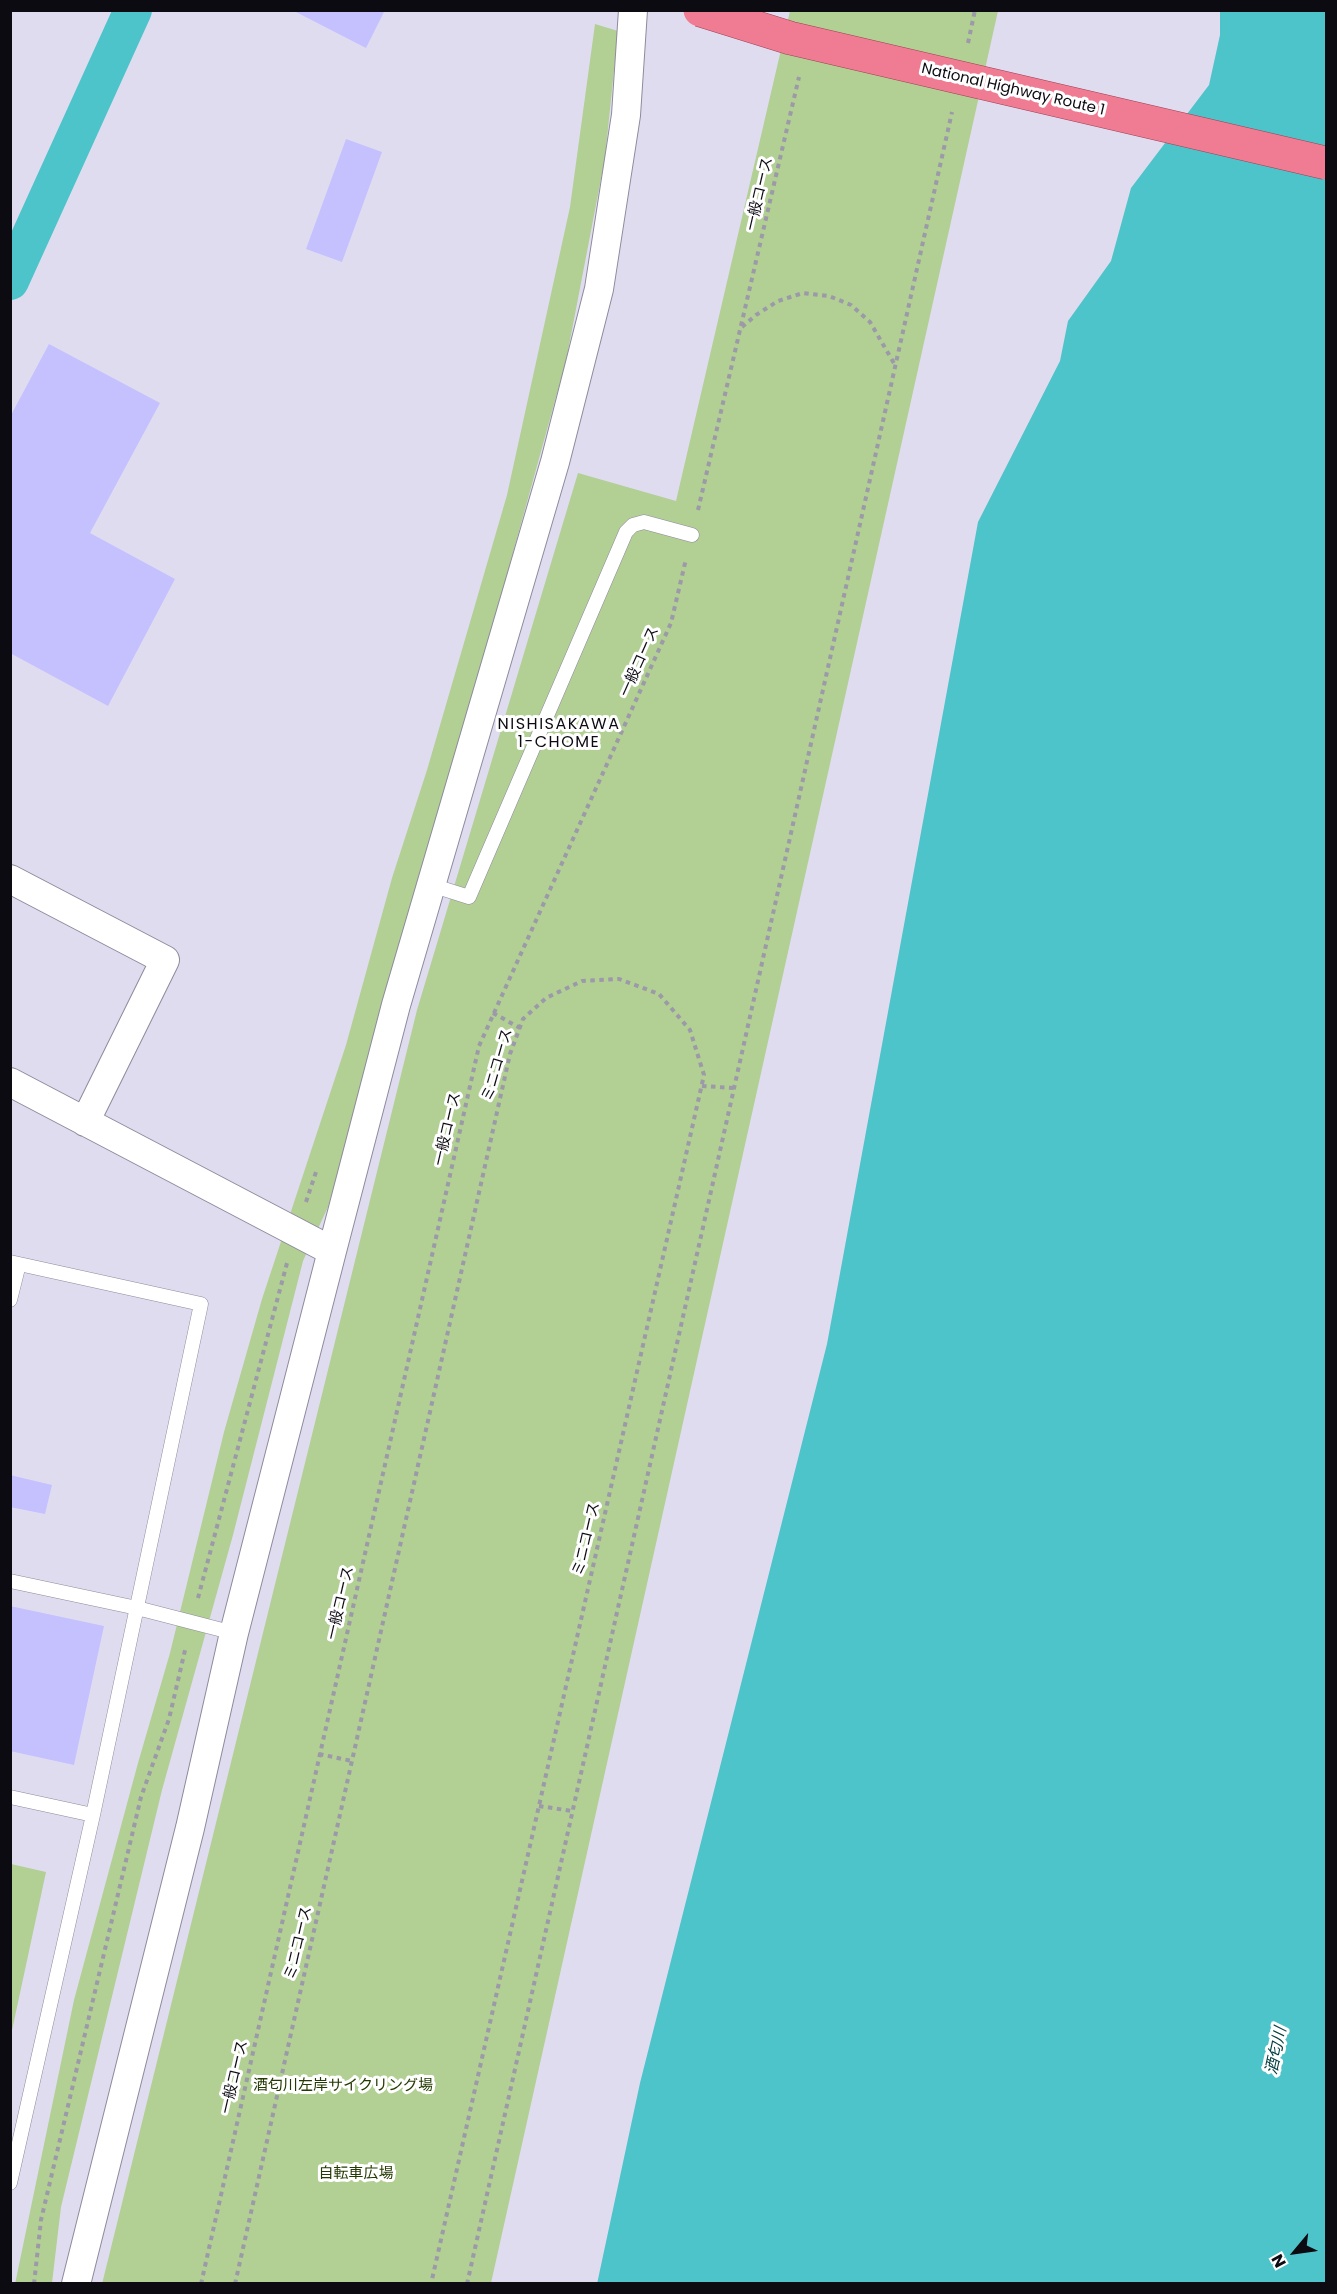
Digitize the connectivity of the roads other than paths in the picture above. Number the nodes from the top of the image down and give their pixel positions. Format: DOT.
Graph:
graph roads {
  1 [pos="633,10"];
  2 [pos="700,10"];
  3 [pos="1326,163"];
  4 [pos="692,535"];
  5 [pos="10,879"];
  6 [pos="431,885"];
  7 [pos="10,1082"];
  8 [pos="85,1122"];
  9 [pos="332,1251"];
  10 [pos="15,1263"];
  11 [pos="10,1300"];
  12 [pos="10,1581"];
  13 [pos="137,1608"];
  14 [pos="234,1634"];
  15 [pos="10,1797"];
  16 [pos="93,1815"];
  17 [pos="10,2183"];
  18 [pos="76,2283"];
  1 -- 6 [label="street"];
  2 -- 3 [label="highway, National Highway Route 1, bridge"];
  4 -- 6 [label="lane"];
  5 -- 8 [label="street"];
  6 -- 9 [label="street"];
  7 -- 8 [label="street"];
  8 -- 9 [label="street"];
  9 -- 14 [label="street"];
  10 -- 11 [label="lane"];
  10 -- 13 [label="lane"];
  12 -- 13 [label="lane"];
  13 -- 14 [label="lane"];
  13 -- 16 [label="lane"];
  14 -- 18 [label="street"];
  15 -- 16 [label="lane"];
  16 -- 17 [label="lane"];
}
